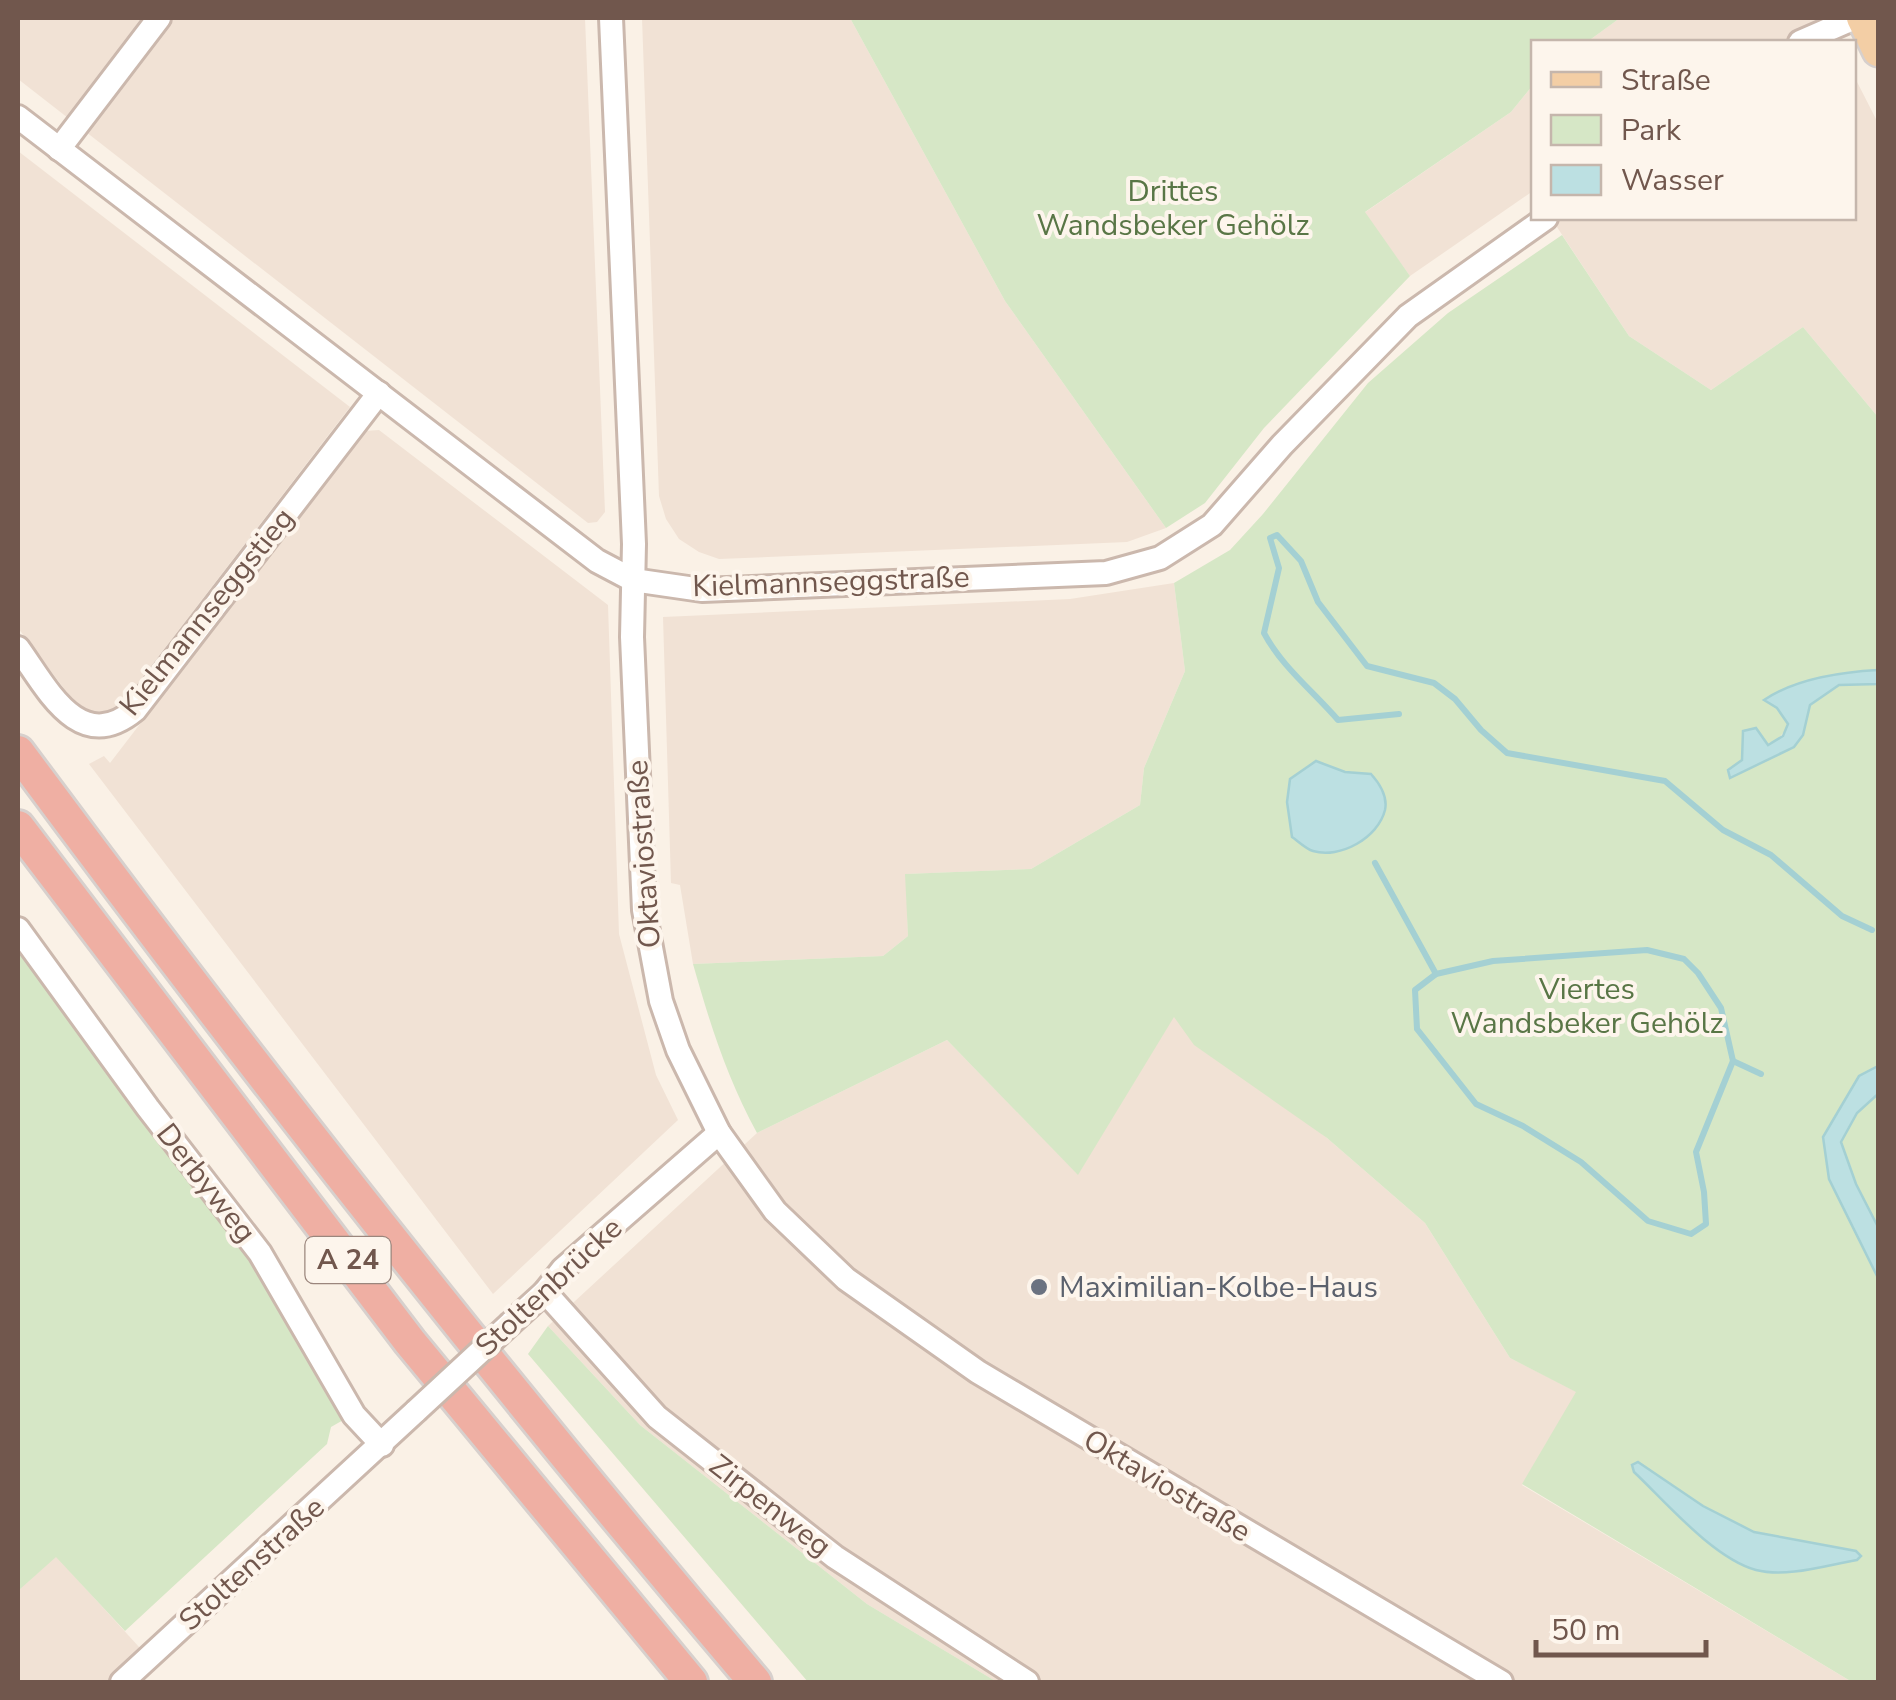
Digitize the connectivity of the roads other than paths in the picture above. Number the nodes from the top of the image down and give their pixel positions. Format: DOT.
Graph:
graph roads {
  1 [pos="159,18"];
  2 [pos="610,18"];
  3 [pos="1858,18"];
  4 [pos="1805,40"];
  5 [pos="1878,51"];
  6 [pos="18,117"];
  7 [pos="59,150"];
  8 [pos="1543,220"];
  9 [pos="379,393"];
  10 [pos="633,580"];
  11 [pos="18,648"];
  12 [pos="18,752"];
  13 [pos="18,827"];
  14 [pos="18,929"];
  15 [pos="719,1133"];
  16 [pos="545,1292"];
  17 [pos="382,1445"];
  18 [pos="122,1682"];
  19 [pos="691,1682"];
  20 [pos="755,1682"];
  21 [pos="1026,1682"];
  22 [pos="1501,1682"];
  1 -- 7 [label="street"];
  2 -- 10 [label="street, Oktaviostraße"];
  3 -- 4 [label="street"];
  3 -- 5 [label="main road"];
  6 -- 7 [label="street, Kielmannseggstraße"];
  7 -- 9 [label="street, Kielmannseggstraße"];
  8 -- 10 [label="street, Kielmannseggstraße"];
  9 -- 10 [label="street, Kielmannseggstraße"];
  9 -- 11 [label="street, Kielmannseggstieg"];
  10 -- 15 [label="street, Oktaviostraße"];
  12 -- 20 [label="highway, A 24"];
  13 -- 19 [label="highway, A 24"];
  14 -- 17 [label="street, Derbyweg"];
  15 -- 16 [label="street, Stoltenbrücke"];
  15 -- 22 [label="street, Oktaviostraße"];
  16 -- 17 [label="street, Stoltenbrücke, bridge"];
  16 -- 21 [label="street, Zirpenweg"];
  17 -- 18 [label="street, Stoltenstraße"];
}
